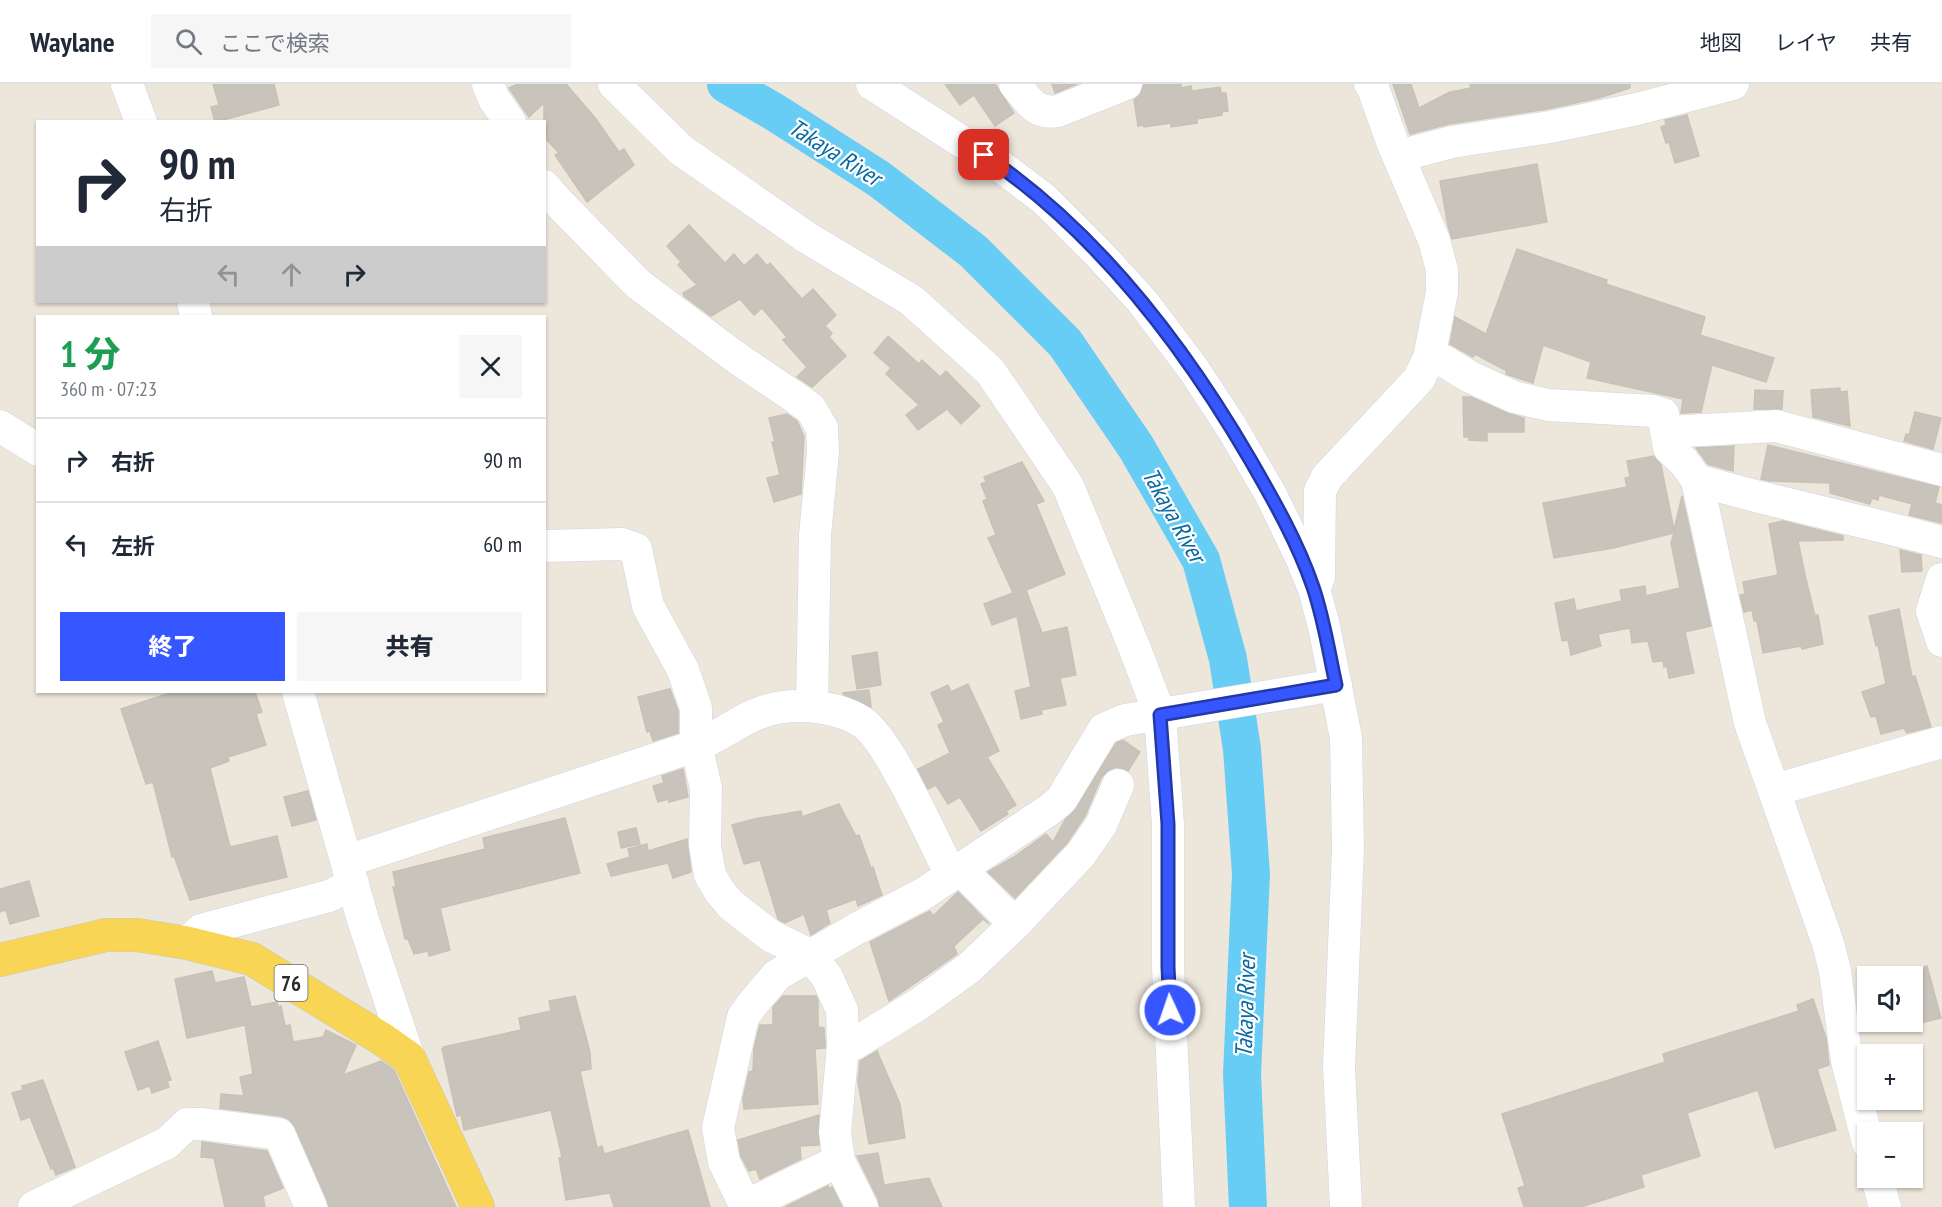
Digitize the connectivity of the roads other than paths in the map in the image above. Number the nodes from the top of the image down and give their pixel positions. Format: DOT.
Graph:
graph roads {
  1 [pos="127,84"];
  2 [pos="488,84"];
  3 [pos="614,84"];
  4 [pos="872,84"];
  5 [pos="1015,84"];
  6 [pos="1126,84"];
  7 [pos="1370,84"];
  8 [pos="1733,84"];
  9 [pos="140,120"];
  10 [pos="509,120"];
  11 [pos="1399,156"];
  12 [pos="546,188"];
  13 [pos="1429,358"];
  14 [pos="0,426"];
  15 [pos="1667,432"];
  16 [pos="36,449"];
  17 [pos="1942,470"];
  18 [pos="1697,480"];
  19 [pos="1942,542"];
  20 [pos="546,546"];
  21 [pos="1942,579"];
  22 [pos="1314,589"];
  23 [pos="1942,641"];
  24 [pos="1334,685"];
  25 [pos="298,693"];
  26 [pos="812,706"];
  27 [pos="1165,714"];
  28 [pos="1942,742"];
  29 [pos="696,745"];
  30 [pos="1118,785"];
  31 [pos="1774,790"];
  32 [pos="350,872"];
  33 [pos="955,872"];
  34 [pos="1015,924"];
  35 [pos="187,943"];
  36 [pos="810,955"];
  37 [pos="0,960"];
  38 [pos="843,1045"];
  39 [pos="409,1058"];
  40 [pos="1863,1122"];
  41 [pos="839,1161"];
  42 [pos="1880,1188"];
  43 [pos="745,1206"];
  44 [pos="34,1207"];
  45 [pos="311,1207"];
  46 [pos="478,1207"];
  47 [pos="862,1207"];
  48 [pos="1179,1207"];
  49 [pos="1346,1207"];
  50 [pos="1885,1207"];
  1 -- 9 [label="street"];
  2 -- 10 [label="street"];
  3 -- 27 [label="street"];
  4 -- 22 [label="street"];
  5 -- 6 [label="street"];
  7 -- 11 [label="street"];
  8 -- 11 [label="street"];
  11 -- 13 [label="street"];
  12 -- 26 [label="street"];
  13 -- 15 [label="street"];
  13 -- 22 [label="street"];
  14 -- 16 [label="street"];
  15 -- 17 [label="street"];
  15 -- 18 [label="street"];
  18 -- 19 [label="street"];
  18 -- 31 [label="street"];
  20 -- 29 [label="street"];
  21 -- 23 [label="street"];
  22 -- 24 [label="street"];
  24 -- 27 [label="street"];
  24 -- 49 [label="street"];
  25 -- 32 [label="street"];
  26 -- 29 [label="street"];
  26 -- 33 [label="street"];
  27 -- 33 [label="street"];
  27 -- 48 [label="street"];
  28 -- 31 [label="street"];
  29 -- 32 [label="street"];
  29 -- 36 [label="street"];
  30 -- 34 [label="street"];
  31 -- 40 [label="street"];
  32 -- 35 [label="street"];
  32 -- 39 [label="street"];
  33 -- 34 [label="street"];
  33 -- 36 [label="street"];
  34 -- 38 [label="street"];
  35 -- 37 [label="main road, 76"];
  35 -- 39 [label="main road, 76"];
  36 -- 38 [label="street"];
  36 -- 43 [label="street"];
  38 -- 41 [label="street"];
  39 -- 46 [label="main road"];
  41 -- 43 [label="street"];
  41 -- 47 [label="street"];
  42 -- 50 [label="street"];
  44 -- 45 [label="street"];
}
